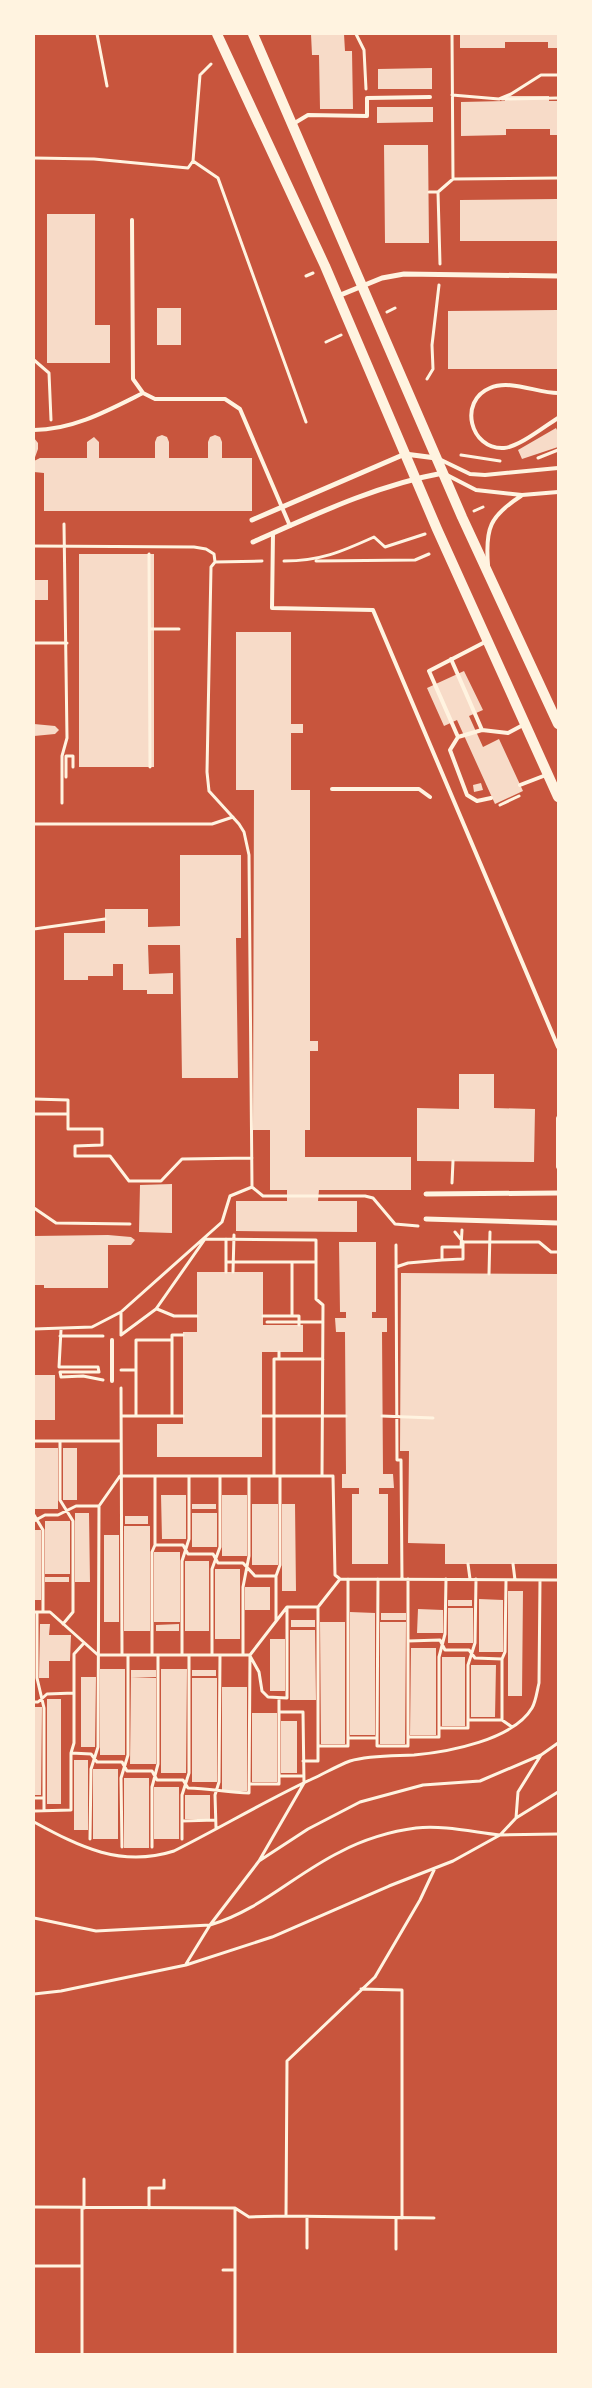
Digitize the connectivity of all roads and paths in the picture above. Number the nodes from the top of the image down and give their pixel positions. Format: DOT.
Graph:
graph roads {
  1 [pos="97,34"];
  2 [pos="217,34"];
  3 [pos="253,34"];
  4 [pos="356,34"];
  5 [pos="452,34"];
  6 [pos="211,64"];
  7 [pos="558,75"];
  8 [pos="107,86"];
  9 [pos="452,95"];
  10 [pos="430,97"];
  11 [pos="366,98"];
  12 [pos="558,98"];
  13 [pos="499,99"];
  14 [pos="293,124"];
  15 [pos="34,158"];
  16 [pos="193,161"];
  17 [pos="558,178"];
  18 [pos="453,179"];
  19 [pos="429,192"];
  20 [pos="438,192"];
  21 [pos="132,220"];
  22 [pos="440,274"];
  23 [pos="558,276"];
  24 [pos="363,286"];
  25 [pos="338,296"];
  26 [pos="34,360"];
  27 [pos="427,379"];
  28 [pos="143,392"];
  29 [pos="558,393"];
  30 [pos="558,418"];
  31 [pos="306,422"];
  32 [pos="34,430"];
  33 [pos="52,430"];
  34 [pos="405,454"];
  35 [pos="437,458"];
  36 [pos="558,468"];
  37 [pos="444,473"];
  38 [pos="415,478"];
  39 [pos="558,492"];
  40 [pos="522,495"];
  41 [pos="281,506"];
  42 [pos="252,520"];
  43 [pos="64,524"];
  44 [pos="290,526"];
  45 [pos="273,533"];
  46 [pos="414,538"];
  47 [pos="253,542"];
  48 [pos="34,546"];
  49 [pos="65,547"];
  50 [pos="149,554"];
  51 [pos="428,554"];
  52 [pos="262,561"];
  53 [pos="283,561"];
  54 [pos="310,561"];
  55 [pos="215,562"];
  56 [pos="488,572"];
  57 [pos="150,629"];
  58 [pos="179,629"];
  59 [pos="488,640"];
  60 [pos="34,643"];
  61 [pos="67,643"];
  62 [pos="451,659"];
  63 [pos="526,724"];
  64 [pos="558,724"];
  65 [pos="482,730"];
  66 [pos="458,737"];
  67 [pos="73,767"];
  68 [pos="150,768"];
  69 [pos="548,774"];
  70 [pos="66,777"];
  71 [pos="520,785"];
  72 [pos="332,789"];
  73 [pos="525,794"];
  74 [pos="430,797"];
  75 [pos="558,797"];
  76 [pos="491,798"];
  77 [pos="477,801"];
  78 [pos="62,803"];
  79 [pos="233,817"];
  80 [pos="34,824"];
  81 [pos="105,920"];
  82 [pos="34,929"];
  83 [pos="558,1047"];
  84 [pos="34,1099"];
  85 [pos="34,1114"];
  86 [pos="68,1114"];
  87 [pos="558,1118"];
  88 [pos="252,1158"];
  89 [pos="558,1167"];
  90 [pos="252,1187"];
  91 [pos="558,1193"];
  92 [pos="426,1194"];
  93 [pos="34,1208"];
  94 [pos="426,1219"];
  95 [pos="490,1221"];
  96 [pos="558,1223"];
  97 [pos="130,1224"];
  98 [pos="427,1226"];
  99 [pos="453,1226"];
  100 [pos="234,1235"];
  101 [pos="205,1239"];
  102 [pos="226,1239"];
  103 [pos="463,1242"];
  104 [pos="396,1245"];
  105 [pos="461,1247"];
  106 [pos="558,1252"];
  107 [pos="442,1260"];
  108 [pos="226,1262"];
  109 [pos="292,1262"];
  110 [pos="316,1262"];
  111 [pos="396,1267"];
  112 [pos="226,1272"];
  113 [pos="233,1272"];
  114 [pos="489,1274"];
  115 [pos="156,1308"];
  116 [pos="121,1312"];
  117 [pos="197,1316"];
  118 [pos="292,1316"];
  119 [pos="323,1322"];
  120 [pos="300,1325"];
  121 [pos="34,1329"];
  122 [pos="121,1329"];
  123 [pos="60,1330"];
  124 [pos="183,1335"];
  125 [pos="60,1336"];
  126 [pos="112,1340"];
  127 [pos="172,1340"];
  128 [pos="279,1352"];
  129 [pos="279,1359"];
  130 [pos="323,1359"];
  131 [pos="121,1370"];
  132 [pos="136,1370"];
  133 [pos="83,1376"];
  134 [pos="112,1381"];
  135 [pos="121,1383"];
  136 [pos="121,1416"];
  137 [pos="136,1416"];
  138 [pos="172,1416"];
  139 [pos="184,1416"];
  140 [pos="262,1416"];
  141 [pos="274,1416"];
  142 [pos="322,1416"];
  143 [pos="346,1416"];
  144 [pos="382,1416"];
  145 [pos="396,1418"];
  146 [pos="433,1418"];
  147 [pos="34,1441"];
  148 [pos="60,1441"];
  149 [pos="120,1441"];
  150 [pos="120,1476"];
  151 [pos="156,1476"];
  152 [pos="189,1476"];
  153 [pos="220,1476"];
  154 [pos="249,1476"];
  155 [pos="274,1476"];
  156 [pos="280,1476"];
  157 [pos="322,1476"];
  158 [pos="99,1506"];
  159 [pos="67,1511"];
  160 [pos="34,1514"];
  161 [pos="35,1520"];
  162 [pos="156,1545"];
  163 [pos="186,1550"];
  164 [pos="216,1558"];
  165 [pos="470,1564"];
  166 [pos="515,1564"];
  167 [pos="247,1567"];
  168 [pos="276,1576"];
  169 [pos="340,1579"];
  170 [pos="348,1579"];
  171 [pos="378,1579"];
  172 [pos="402,1580"];
  173 [pos="408,1580"];
  174 [pos="446,1580"];
  175 [pos="470,1580"];
  176 [pos="476,1580"];
  177 [pos="506,1580"];
  178 [pos="515,1580"];
  179 [pos="540,1580"];
  180 [pos="558,1580"];
  181 [pos="287,1607"];
  182 [pos="318,1607"];
  183 [pos="35,1612"];
  184 [pos="43,1612"];
  185 [pos="276,1622"];
  186 [pos="63,1624"];
  187 [pos="408,1641"];
  188 [pos="84,1643"];
  189 [pos="442,1645"];
  190 [pos="472,1654"];
  191 [pos="98,1655"];
  192 [pos="122,1655"];
  193 [pos="128,1655"];
  194 [pos="152,1655"];
  195 [pos="158,1655"];
  196 [pos="182,1655"];
  197 [pos="189,1655"];
  198 [pos="212,1655"];
  199 [pos="220,1655"];
  200 [pos="243,1655"];
  201 [pos="250,1655"];
  202 [pos="502,1659"];
  203 [pos="74,1693"];
  204 [pos="42,1698"];
  205 [pos="279,1698"];
  206 [pos="34,1702"];
  207 [pos="279,1712"];
  208 [pos="468,1720"];
  209 [pos="502,1720"];
  210 [pos="512,1727"];
  211 [pos="439,1728"];
  212 [pos="408,1737"];
  213 [pos="348,1738"];
  214 [pos="377,1738"];
  215 [pos="558,1743"];
  216 [pos="318,1746"];
  217 [pos="71,1753"];
  218 [pos="541,1755"];
  219 [pos="94,1758"];
  220 [pos="303,1761"];
  221 [pos="125,1767"];
  222 [pos="155,1775"];
  223 [pos="279,1776"];
  224 [pos="303,1776"];
  225 [pos="304,1783"];
  226 [pos="186,1784"];
  227 [pos="249,1784"];
  228 [pos="216,1790"];
  229 [pos="558,1792"];
  230 [pos="34,1798"];
  231 [pos="44,1798"];
  232 [pos="44,1810"];
  233 [pos="34,1811"];
  234 [pos="516,1818"];
  235 [pos="182,1820"];
  236 [pos="215,1820"];
  237 [pos="34,1822"];
  238 [pos="216,1828"];
  239 [pos="558,1834"];
  240 [pos="500,1835"];
  241 [pos="182,1838"];
  242 [pos="90,1840"];
  243 [pos="122,1847"];
  244 [pos="152,1847"];
  245 [pos="259,1861"];
  246 [pos="435,1868"];
  247 [pos="34,1918"];
  248 [pos="210,1925"];
  249 [pos="186,1964"];
  250 [pos="361,1989"];
  251 [pos="34,1994"];
  252 [pos="84,2179"];
  253 [pos="164,2180"];
  254 [pos="34,2208"];
  255 [pos="83,2208"];
  256 [pos="149,2208"];
  257 [pos="235,2208"];
  258 [pos="286,2216"];
  259 [pos="307,2218"];
  260 [pos="396,2218"];
  261 [pos="402,2218"];
  262 [pos="434,2218"];
  263 [pos="307,2248"];
  264 [pos="396,2249"];
  265 [pos="34,2266"];
  266 [pos="82,2266"];
  267 [pos="223,2270"];
  268 [pos="235,2270"];
  269 [pos="82,2354"];
  270 [pos="235,2354"];
  1 -- 8 [label="path"];
  2 -- 25 [label="main road"];
  3 -- 14 [label="main road"];
  4 -- 11 [label="path"];
  5 -- 9 [label="path"];
  6 -- 16 [label="path"];
  7 -- 13 [label="path"];
  9 -- 13 [label="path"];
  9 -- 18 [label="path"];
  10 -- 11 [label="lane"];
  11 -- 14 [label="lane"];
  12 -- 13 [label="path"];
  14 -- 24 [label="main road"];
  15 -- 16 [label="path"];
  16 -- 31 [label="path"];
  17 -- 18 [label="path"];
  18 -- 20 [label="path"];
  19 -- 20 [label="path"];
  20 -- 22 [label="path"];
  21 -- 28 [label="lane"];
  22 -- 23 [label="street"];
  22 -- 24 [label="street"];
  22 -- 27 [label="path"];
  24 -- 25 [label="street"];
  24 -- 35 [label="main road"];
  25 -- 34 [label="main road"];
  26 -- 33 [label="path"];
  28 -- 33 [label="lane"];
  28 -- 41 [label="lane"];
  29 -- 30 [label="lane"];
  32 -- 33 [label="lane"];
  34 -- 35 [label="street"];
  34 -- 38 [label="main road"];
  34 -- 41 [label="street"];
  35 -- 36 [label="lane"];
  35 -- 37 [label="main road"];
  37 -- 38 [label="street"];
  37 -- 40 [label="lane"];
  37 -- 56 [label="main road"];
  38 -- 44 [label="street"];
  38 -- 59 [label="main road"];
  39 -- 40 [label="lane"];
  40 -- 56 [label="lane"];
  41 -- 42 [label="street"];
  41 -- 44 [label="lane"];
  43 -- 49 [label="path"];
  44 -- 45 [label="street"];
  45 -- 47 [label="street"];
  45 -- 83 [label="lane"];
  46 -- 54 [label="path"];
  48 -- 49 [label="path"];
  49 -- 55 [label="path"];
  49 -- 61 [label="path"];
  50 -- 57 [label="path"];
  51 -- 54 [label="path"];
  52 -- 55 [label="path"];
  53 -- 54 [label="path"];
  55 -- 79 [label="path"];
  56 -- 64 [label="main road"];
  57 -- 58 [label="path"];
  57 -- 68 [label="path"];
  59 -- 62 [label="lane"];
  59 -- 63 [label="main road"];
  60 -- 61 [label="path"];
  61 -- 78 [label="path"];
  62 -- 65 [label="lane"];
  62 -- 66 [label="lane"];
  63 -- 65 [label="lane"];
  63 -- 69 [label="main road"];
  65 -- 66 [label="lane"];
  66 -- 77 [label="lane"];
  67 -- 70 [label="path"];
  69 -- 71 [label="lane"];
  69 -- 75 [label="main road"];
  72 -- 74 [label="lane"];
  73 -- 77 [label="path"];
  76 -- 77 [label="lane"];
  79 -- 80 [label="path"];
  79 -- 88 [label="path"];
  81 -- 82 [label="path"];
  84 -- 86 [label="path"];
  85 -- 86 [label="path"];
  86 -- 88 [label="path"];
  87 -- 89 [label="lane"];
  88 -- 90 [label="path"];
  90 -- 98 [label="path"];
  90 -- 101 [label="path"];
  91 -- 92 [label="street"];
  93 -- 97 [label="path"];
  94 -- 95 [label="street"];
  95 -- 96 [label="street"];
  95 -- 114 [label="path"];
  99 -- 103 [label="path"];
  100 -- 113 [label="path"];
  101 -- 102 [label="path"];
  101 -- 115 [label="path"];
  101 -- 116 [label="path"];
  102 -- 108 [label="path"];
  102 -- 110 [label="path"];
  103 -- 106 [label="path"];
  103 -- 107 [label="path"];
  104 -- 111 [label="path"];
  105 -- 107 [label="path"];
  107 -- 111 [label="path"];
  108 -- 109 [label="path"];
  108 -- 112 [label="path"];
  109 -- 110 [label="path"];
  109 -- 118 [label="path"];
  110 -- 119 [label="path"];
  111 -- 145 [label="path"];
  115 -- 117 [label="path"];
  115 -- 125 [label="path"];
  116 -- 122 [label="path"];
  116 -- 123 [label="path"];
  118 -- 119 [label="path"];
  118 -- 120 [label="path"];
  119 -- 130 [label="path"];
  121 -- 123 [label="path"];
  123 -- 125 [label="path"];
  124 -- 127 [label="path"];
  125 -- 133 [label="path"];
  126 -- 134 [label="lane"];
  127 -- 132 [label="path"];
  127 -- 138 [label="path"];
  128 -- 129 [label="path"];
  129 -- 130 [label="path"];
  129 -- 141 [label="path"];
  130 -- 142 [label="path"];
  131 -- 132 [label="path"];
  132 -- 137 [label="path"];
  135 -- 136 [label="path"];
  136 -- 137 [label="path"];
  136 -- 149 [label="path"];
  137 -- 138 [label="path"];
  138 -- 139 [label="path"];
  140 -- 141 [label="path"];
  141 -- 142 [label="path"];
  141 -- 155 [label="path"];
  142 -- 143 [label="path"];
  142 -- 157 [label="path"];
  144 -- 145 [label="path"];
  145 -- 146 [label="path"];
  145 -- 172 [label="path"];
  147 -- 148 [label="path"];
  148 -- 149 [label="path"];
  148 -- 159 [label="path"];
  149 -- 150 [label="path"];
  150 -- 151 [label="path"];
  150 -- 158 [label="path"];
  150 -- 192 [label="path"];
  151 -- 152 [label="path"];
  151 -- 162 [label="path"];
  152 -- 153 [label="path"];
  152 -- 163 [label="path"];
  153 -- 154 [label="path"];
  153 -- 164 [label="path"];
  154 -- 155 [label="path"];
  154 -- 167 [label="path"];
  155 -- 156 [label="path"];
  156 -- 157 [label="path"];
  156 -- 168 [label="path"];
  157 -- 169 [label="path"];
  158 -- 159 [label="path"];
  158 -- 191 [label="path"];
  159 -- 161 [label="path"];
  159 -- 186 [label="path"];
  160 -- 161 [label="path"];
  161 -- 184 [label="path"];
  162 -- 163 [label="path"];
  162 -- 194 [label="path"];
  163 -- 164 [label="path"];
  163 -- 196 [label="path"];
  164 -- 167 [label="path"];
  164 -- 198 [label="path"];
  165 -- 175 [label="path"];
  166 -- 178 [label="path"];
  167 -- 168 [label="path"];
  167 -- 200 [label="path"];
  168 -- 185 [label="path"];
  169 -- 170 [label="path"];
  169 -- 182 [label="path"];
  170 -- 171 [label="path"];
  170 -- 213 [label="path"];
  171 -- 172 [label="path"];
  171 -- 214 [label="path"];
  172 -- 173 [label="path"];
  173 -- 174 [label="path"];
  173 -- 187 [label="path"];
  174 -- 175 [label="path"];
  174 -- 189 [label="path"];
  175 -- 176 [label="path"];
  176 -- 177 [label="path"];
  176 -- 190 [label="path"];
  177 -- 178 [label="path"];
  177 -- 202 [label="path"];
  178 -- 179 [label="path"];
  179 -- 180 [label="path"];
  179 -- 210 [label="path"];
  181 -- 182 [label="path"];
  181 -- 185 [label="path"];
  181 -- 205 [label="path"];
  182 -- 216 [label="path"];
  183 -- 184 [label="path"];
  183 -- 204 [label="path"];
  184 -- 186 [label="path"];
  185 -- 201 [label="path"];
  186 -- 188 [label="path"];
  187 -- 189 [label="path"];
  187 -- 212 [label="path"];
  188 -- 191 [label="path"];
  188 -- 203 [label="path"];
  189 -- 190 [label="path"];
  189 -- 211 [label="path"];
  190 -- 202 [label="path"];
  190 -- 208 [label="path"];
  191 -- 192 [label="path"];
  191 -- 219 [label="path"];
  192 -- 193 [label="path"];
  193 -- 194 [label="path"];
  193 -- 221 [label="path"];
  194 -- 195 [label="path"];
  195 -- 196 [label="path"];
  195 -- 222 [label="path"];
  196 -- 197 [label="path"];
  197 -- 198 [label="path"];
  197 -- 226 [label="path"];
  198 -- 199 [label="path"];
  199 -- 200 [label="path"];
  199 -- 228 [label="path"];
  200 -- 201 [label="path"];
  201 -- 205 [label="path"];
  201 -- 227 [label="path"];
  202 -- 209 [label="path"];
  203 -- 204 [label="path"];
  203 -- 217 [label="path"];
  204 -- 206 [label="path"];
  204 -- 231 [label="path"];
  205 -- 207 [label="path"];
  207 -- 220 [label="path"];
  207 -- 223 [label="path"];
  208 -- 209 [label="path"];
  208 -- 211 [label="path"];
  209 -- 210 [label="path"];
  210 -- 225 [label="path"];
  211 -- 212 [label="path"];
  212 -- 214 [label="path"];
  213 -- 214 [label="path"];
  213 -- 216 [label="path"];
  215 -- 218 [label="path"];
  216 -- 220 [label="path"];
  217 -- 219 [label="path"];
  217 -- 232 [label="path"];
  218 -- 234 [label="path"];
  218 -- 245 [label="path"];
  219 -- 221 [label="path"];
  219 -- 242 [label="path"];
  220 -- 224 [label="path"];
  221 -- 222 [label="path"];
  221 -- 243 [label="path"];
  222 -- 226 [label="path"];
  222 -- 244 [label="path"];
  223 -- 224 [label="path"];
  223 -- 227 [label="path"];
  224 -- 225 [label="path"];
  225 -- 238 [label="path"];
  225 -- 245 [label="path"];
  226 -- 228 [label="path"];
  226 -- 235 [label="path"];
  227 -- 228 [label="path"];
  228 -- 236 [label="path"];
  229 -- 234 [label="path"];
  230 -- 231 [label="path"];
  231 -- 232 [label="path"];
  232 -- 233 [label="path"];
  234 -- 240 [label="path"];
  235 -- 236 [label="path"];
  235 -- 241 [label="path"];
  236 -- 238 [label="path"];
  237 -- 238 [label="path"];
  239 -- 240 [label="path"];
  240 -- 246 [label="path"];
  240 -- 248 [label="path"];
  245 -- 248 [label="path"];
  246 -- 249 [label="path"];
  246 -- 250 [label="path"];
  247 -- 248 [label="path"];
  248 -- 249 [label="path"];
  249 -- 251 [label="path"];
  250 -- 258 [label="path"];
  250 -- 261 [label="path"];
  252 -- 255 [label="path"];
  253 -- 256 [label="path"];
  254 -- 255 [label="path"];
  255 -- 256 [label="path"];
  255 -- 266 [label="path"];
  256 -- 257 [label="path"];
  257 -- 258 [label="path"];
  257 -- 268 [label="path"];
  258 -- 259 [label="path"];
  259 -- 260 [label="path"];
  259 -- 263 [label="path"];
  260 -- 261 [label="path"];
  260 -- 264 [label="path"];
  261 -- 262 [label="path"];
  265 -- 266 [label="path"];
  266 -- 269 [label="path"];
  267 -- 268 [label="path"];
  268 -- 270 [label="path"];
}
